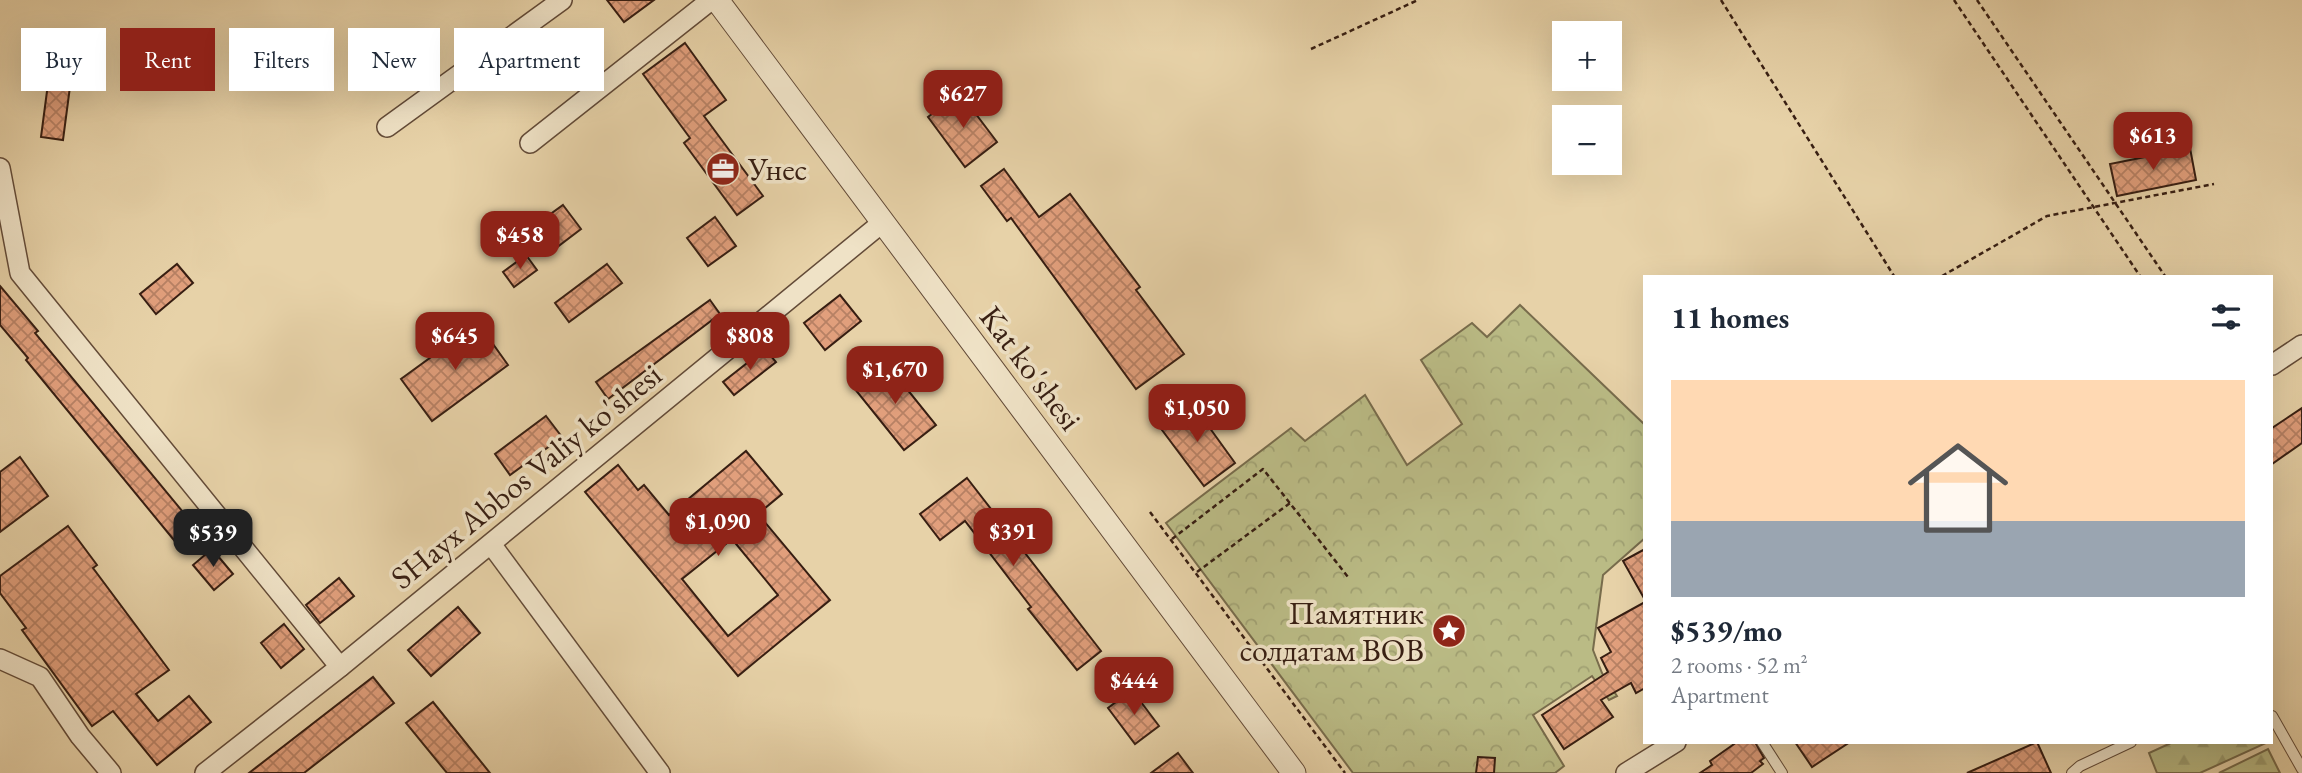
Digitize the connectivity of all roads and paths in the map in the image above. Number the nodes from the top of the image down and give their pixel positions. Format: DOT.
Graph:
graph roads {
  1 [pos="562,0"];
  2 [pos="711,0"];
  3 [pos="717,0"];
  4 [pos="1418,0"];
  5 [pos="1721,0"];
  6 [pos="1954,0"];
  7 [pos="1977,0"];
  8 [pos="1311,49"];
  9 [pos="387,127"];
  10 [pos="530,142"];
  11 [pos="0,168"];
  12 [pos="2214,184"];
  13 [pos="2113,204"];
  14 [pos="2092,208"];
  15 [pos="883,222"];
  16 [pos="1893,275"];
  17 [pos="1944,275"];
  18 [pos="2139,275"];
  19 [pos="2164,275"];
  20 [pos="2302,345"];
  21 [pos="2273,364"];
  22 [pos="1290,503"];
  23 [pos="1150,512"];
  24 [pos="1171,540"];
  25 [pos="491,544"];
  26 [pos="1196,573"];
  27 [pos="1348,577"];
  28 [pos="0,659"];
  29 [pos="340,667"];
  30 [pos="2273,718"];
  31 [pos="1673,744"];
  32 [pos="1763,744"];
  33 [pos="2127,744"];
  34 [pos="2302,769"];
  35 [pos="111,773"];
  36 [pos="205,773"];
  37 [pos="660,773"];
  38 [pos="1294,773"];
  39 [pos="1345,773"];
  40 [pos="1626,773"];
  41 [pos="1782,773"];
  42 [pos="2072,773"];
  1 -- 9 [label="street"];
  2 -- 10 [label="street"];
  3 -- 15 [label="street, Kat ko'shesi"];
  4 -- 8 [label="path"];
  5 -- 16 [label="path"];
  6 -- 14 [label="path"];
  7 -- 13 [label="path"];
  11 -- 29 [label="street"];
  12 -- 13 [label="path"];
  13 -- 14 [label="path"];
  13 -- 19 [label="path"];
  14 -- 17 [label="path"];
  14 -- 18 [label="path"];
  15 -- 25 [label="street, SHayx Abbos Valiy ko'shesi"];
  15 -- 38 [label="street, Kat ko'shesi"];
  20 -- 21 [label="street"];
  22 -- 24 [label="path"];
  22 -- 26 [label="path"];
  22 -- 27 [label="path"];
  23 -- 24 [label="path"];
  24 -- 26 [label="path"];
  25 -- 29 [label="street, SHayx Abbos Valiy ko'shesi"];
  25 -- 37 [label="street"];
  26 -- 39 [label="path"];
  28 -- 35 [label="street"];
  29 -- 36 [label="street, SHayx Abbos Valiy ko'shesi"];
  30 -- 34 [label="lane"];
  31 -- 40 [label="street"];
  32 -- 41 [label="lane"];
  33 -- 42 [label="lane"];
}
